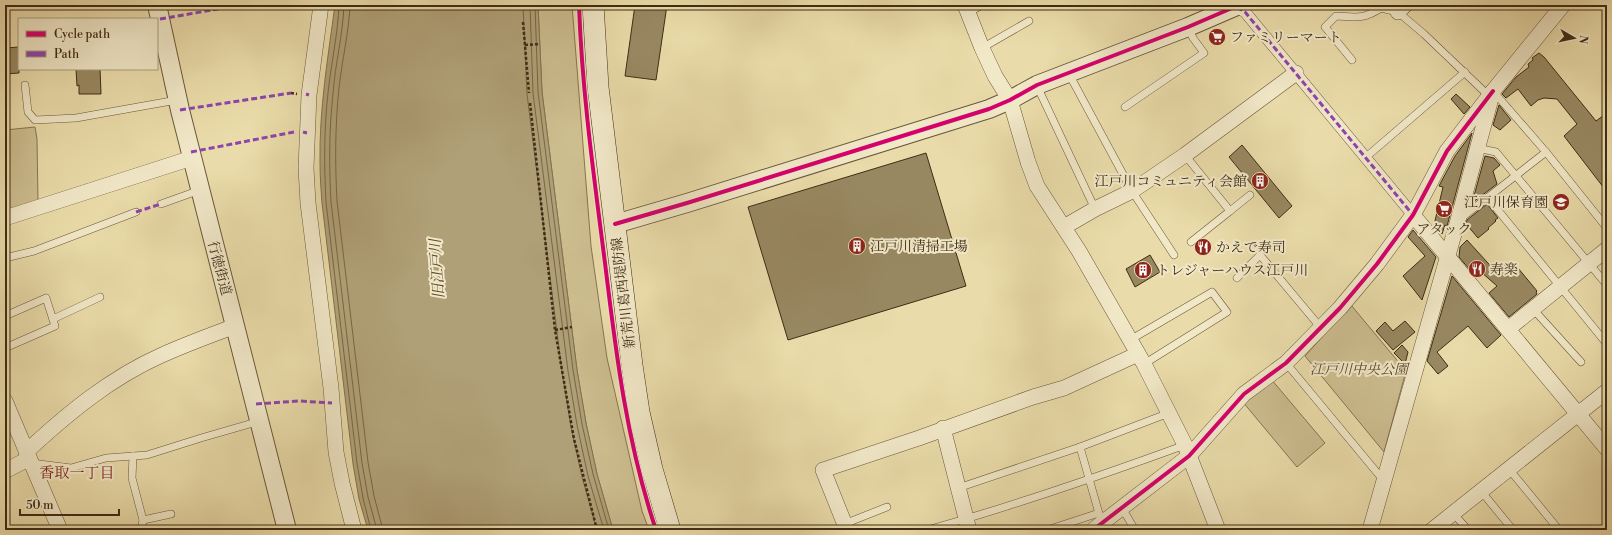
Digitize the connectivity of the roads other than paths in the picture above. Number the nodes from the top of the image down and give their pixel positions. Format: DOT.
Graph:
graph roads {
  1 [pos="157,5"];
  2 [pos="321,5"];
  3 [pos="593,5"];
  4 [pos="982,5"];
  5 [pos="1563,5"];
  6 [pos="1237,6"];
  7 [pos="1402,8"];
  8 [pos="966,9"];
  9 [pos="1029,21"];
  10 [pos="1188,27"];
  11 [pos="982,48"];
  12 [pos="1352,60"];
  13 [pos="1069,72"];
  14 [pos="1465,72"];
  15 [pos="1296,73"];
  16 [pos="24,85"];
  17 [pos="1037,85"];
  18 [pos="1491,94"];
  19 [pos="178,100"];
  20 [pos="1010,100"];
  21 [pos="1125,107"];
  22 [pos="1477,148"];
  23 [pos="1546,152"];
  24 [pos="1185,155"];
  25 [pos="192,158"];
  26 [pos="1365,158"];
  27 [pos="1516,176"];
  28 [pos="200,190"];
  29 [pos="1132,191"];
  30 [pos="1250,195"];
  31 [pos="1488,198"];
  32 [pos="162,204"];
  33 [pos="1095,209"];
  34 [pos="1230,210"];
  35 [pos="136,212"];
  36 [pos="1413,215"];
  37 [pos="5,218"];
  38 [pos="1458,220"];
  39 [pos="615,224"];
  40 [pos="1064,227"];
  41 [pos="1607,228"];
  42 [pos="1191,242"];
  43 [pos="1607,248"];
  44 [pos="1174,256"];
  45 [pos="1448,256"];
  46 [pos="5,258"];
  47 [pos="1589,263"];
  48 [pos="1237,278"];
  49 [pos="1607,285"];
  50 [pos="1560,286"];
  51 [pos="100,297"];
  52 [pos="1533,309"];
  53 [pos="5,316"];
  54 [pos="53,319"];
  55 [pos="235,326"];
  56 [pos="1321,329"];
  57 [pos="1508,329"];
  58 [pos="1130,340"];
  59 [pos="1607,344"];
  60 [pos="5,348"];
  61 [pos="1141,359"];
  62 [pos="1581,362"];
  63 [pos="1286,363"];
  64 [pos="1607,391"];
  65 [pos="5,401"];
  66 [pos="1169,413"];
  67 [pos="1578,414"];
  68 [pos="260,421"];
  69 [pos="943,428"];
  70 [pos="1080,447"];
  71 [pos="1607,449"];
  72 [pos="1187,450"];
  73 [pos="133,456"];
  74 [pos="28,458"];
  75 [pos="1509,469"];
  76 [pos="5,471"];
  77 [pos="1090,479"];
  78 [pos="1384,481"];
  79 [pos="958,488"];
  80 [pos="1481,491"];
  81 [pos="886,507"];
  82 [pos="1122,508"];
  83 [pos="1453,513"];
  84 [pos="171,514"];
  85 [pos="142,520"];
  86 [pos="1098,522"];
  87 [pos="968,524"];
  88 [pos="846,527"];
  89 [pos="60,530"];
  90 [pos="141,530"];
  91 [pos="287,530"];
  92 [pos="354,530"];
  93 [pos="670,530"];
  94 [pos="927,530"];
  95 [pos="1047,530"];
  96 [pos="1135,530"];
  97 [pos="1218,530"];
  98 [pos="1370,530"];
  99 [pos="1432,530"];
  100 [pos="1468,530"];
  101 [pos="1513,530"];
  102 [pos="1559,530"];
  1 -- 19 [label="street, 行徳街道"];
  2 -- 92 [label="street"];
  3 -- 39 [label="main road, 新荒川葛西堤防線"];
  4 -- 8 [label="lane"];
  5 -- 18 [label="street"];
  6 -- 10 [label="street"];
  6 -- 15 [label="street"];
  7 -- 12 [label="lane"];
  7 -- 14 [label="lane"];
  8 -- 11 [label="street"];
  9 -- 11 [label="lane"];
  10 -- 13 [label="street"];
  10 -- 21 [label="lane"];
  11 -- 20 [label="street"];
  13 -- 17 [label="street"];
  13 -- 29 [label="lane"];
  14 -- 18 [label="lane"];
  14 -- 26 [label="lane"];
  15 -- 24 [label="street"];
  15 -- 26 [label="street"];
  16 -- 19 [label="lane"];
  17 -- 20 [label="street"];
  17 -- 33 [label="lane"];
  18 -- 22 [label="street"];
  18 -- 23 [label="lane"];
  18 -- 36 [label="street"];
  19 -- 25 [label="street, 行徳街道"];
  20 -- 39 [label="street"];
  20 -- 40 [label="street"];
  22 -- 27 [label="lane"];
  22 -- 38 [label="street"];
  23 -- 27 [label="lane"];
  23 -- 41 [label="lane"];
  24 -- 29 [label="street"];
  24 -- 34 [label="lane"];
  25 -- 28 [label="street, 行徳街道"];
  25 -- 37 [label="street"];
  26 -- 36 [label="street"];
  27 -- 31 [label="lane"];
  27 -- 47 [label="lane"];
  28 -- 32 [label="lane"];
  28 -- 55 [label="street, 行徳街道"];
  29 -- 33 [label="street"];
  29 -- 44 [label="lane"];
  30 -- 34 [label="lane"];
  31 -- 38 [label="lane"];
  31 -- 50 [label="lane"];
  33 -- 40 [label="street"];
  34 -- 42 [label="lane"];
  35 -- 46 [label="lane"];
  36 -- 45 [label="street"];
  36 -- 56 [label="street"];
  38 -- 45 [label="street"];
  39 -- 93 [label="main road, 新荒川葛西堤防線"];
  40 -- 58 [label="street"];
  43 -- 47 [label="street"];
  45 -- 57 [label="street"];
  45 -- 78 [label="street"];
  47 -- 49 [label="lane"];
  47 -- 50 [label="street"];
  48 -- 56 [label="lane"];
  50 -- 52 [label="street"];
  50 -- 59 [label="lane"];
  51 -- 54 [label="lane"];
  52 -- 57 [label="street"];
  52 -- 62 [label="lane"];
  53 -- 54 [label="lane"];
  54 -- 60 [label="lane"];
  55 -- 68 [label="street, 行徳街道"];
  55 -- 74 [label="street"];
  56 -- 63 [label="street"];
  57 -- 67 [label="street"];
  58 -- 61 [label="street"];
  58 -- 61 [label="lane"];
  61 -- 66 [label="street"];
  61 -- 69 [label="street"];
  63 -- 72 [label="street"];
  63 -- 78 [label="lane"];
  64 -- 67 [label="street"];
  65 -- 74 [label="street"];
  66 -- 70 [label="lane"];
  66 -- 72 [label="street"];
  67 -- 71 [label="street"];
  67 -- 75 [label="street"];
  68 -- 73 [label="lane"];
  68 -- 91 [label="street, 行徳街道"];
  69 -- 79 [label="street"];
  69 -- 88 [label="street"];
  70 -- 77 [label="lane"];
  70 -- 79 [label="lane"];
  72 -- 77 [label="lane"];
  72 -- 82 [label="street"];
  72 -- 97 [label="street"];
  73 -- 74 [label="lane"];
  73 -- 85 [label="lane"];
  74 -- 76 [label="street"];
  74 -- 89 [label="street"];
  75 -- 80 [label="street"];
  75 -- 102 [label="lane"];
  77 -- 86 [label="lane"];
  77 -- 87 [label="lane"];
  78 -- 98 [label="street"];
  79 -- 87 [label="street"];
  80 -- 83 [label="street"];
  80 -- 101 [label="lane"];
  81 -- 88 [label="lane"];
  82 -- 86 [label="street"];
  82 -- 96 [label="lane"];
  83 -- 99 [label="street"];
  83 -- 100 [label="lane"];
  84 -- 85 [label="lane"];
  85 -- 90 [label="lane"];
  86 -- 95 [label="lane"];
  87 -- 94 [label="lane"];
}
